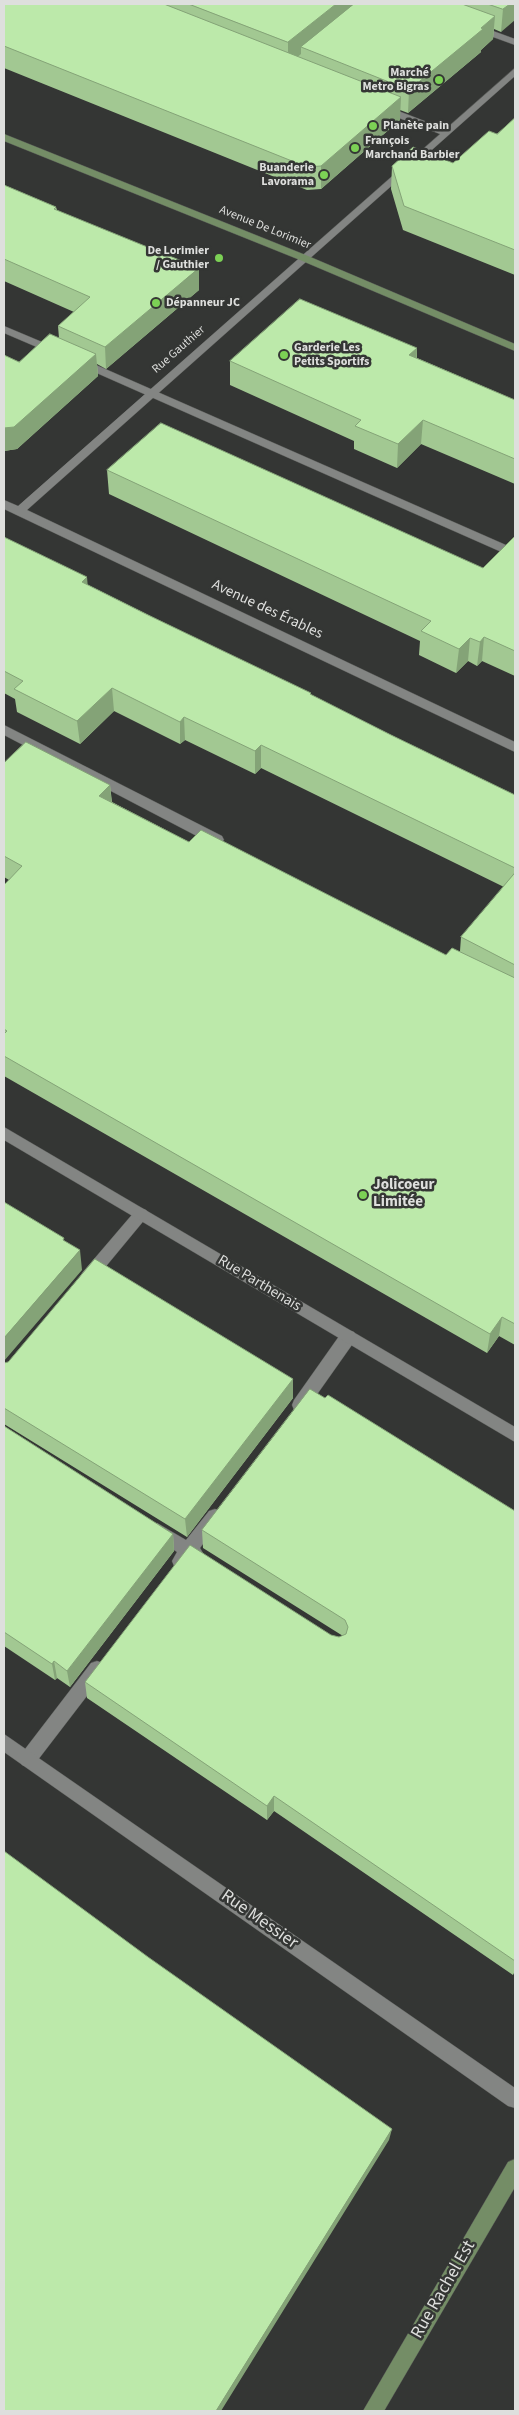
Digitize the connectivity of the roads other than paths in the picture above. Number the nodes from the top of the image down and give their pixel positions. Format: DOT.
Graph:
graph roads {
  1 [pos="465,23"];
  2 [pos="515,42"];
  3 [pos="515,71"];
  4 [pos="370,103"];
  5 [pos="444,132"];
  6 [pos="4,137"];
  7 [pos="304,258"];
  8 [pos="4,329"];
  9 [pos="515,348"];
  10 [pos="151,393"];
  11 [pos="4,504"];
  12 [pos="19,511"];
  13 [pos="515,554"];
  14 [pos="4,730"];
  15 [pos="515,747"];
  16 [pos="233,849"];
  17 [pos="4,1133"];
  18 [pos="140,1214"];
  19 [pos="75,1292"];
  20 [pos="348,1337"];
  21 [pos="290,1418"];
  22 [pos="515,1435"];
  23 [pos="224,1504"];
  24 [pos="146,1524"];
  25 [pos="188,1550"];
  26 [pos="213,1566"];
  27 [pos="170,1573"];
  28 [pos="105,1658"];
  29 [pos="4,1742"];
  30 [pos="28,1759"];
  31 [pos="515,2099"];
  32 [pos="515,2169"];
  33 [pos="373,2411"];
  1 -- 2 [label="street"];
  3 -- 5 [label="street, Rue Gauthier"];
  4 -- 5 [label="street"];
  5 -- 7 [label="street, Rue Gauthier"];
  6 -- 7 [label="main road, Avenue De Lorimier"];
  7 -- 9 [label="main road, Avenue De Lorimier"];
  7 -- 10 [label="street, Rue Gauthier"];
  8 -- 10 [label="street"];
  10 -- 12 [label="street, Rue Gauthier"];
  10 -- 13 [label="street"];
  11 -- 12 [label="street, Avenue des Érables"];
  12 -- 15 [label="street, Avenue des Érables"];
  14 -- 16 [label="street"];
  17 -- 18 [label="street, Rue Parthenais"];
  18 -- 19 [label="street"];
  18 -- 20 [label="street, Rue Parthenais"];
  20 -- 21 [label="street"];
  20 -- 22 [label="street, Rue Parthenais"];
  23 -- 25 [label="street"];
  24 -- 25 [label="street"];
  25 -- 26 [label="street"];
  25 -- 27 [label="street"];
  28 -- 30 [label="street"];
  29 -- 30 [label="street, Rue Messier"];
  30 -- 31 [label="street, Rue Messier"];
  32 -- 33 [label="main road, Rue Rachel Est"];
}
